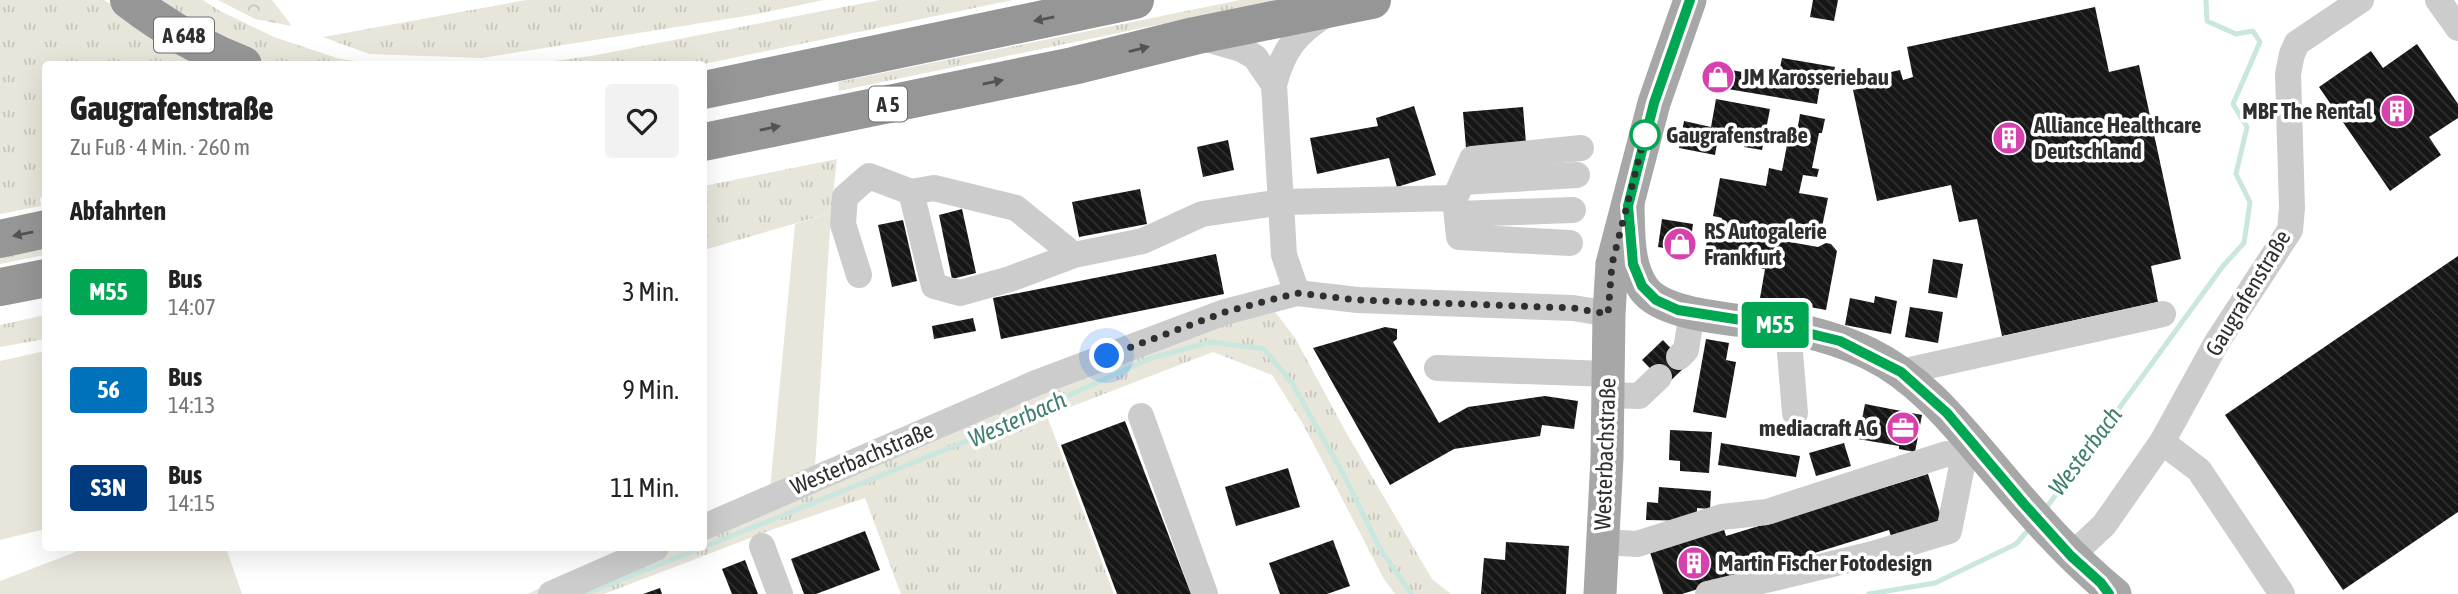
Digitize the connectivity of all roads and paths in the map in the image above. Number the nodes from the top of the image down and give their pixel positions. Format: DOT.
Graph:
graph roads {
  1 [pos="129,0"];
  2 [pos="1135,0"];
  3 [pos="1690,0"];
  4 [pos="2361,0"];
  5 [pos="2438,0"];
  6 [pos="1356,3"];
  7 [pos="2458,28"];
  8 [pos="1195,36"];
  9 [pos="233,61"];
  10 [pos="1274,85"];
  11 [pos="707,89"];
  12 [pos="707,141"];
  13 [pos="1581,148"];
  14 [pos="1577,175"];
  15 [pos="911,192"];
  16 [pos="1458,198"];
  17 [pos="1282,202"];
  18 [pos="1628,206"];
  19 [pos="1573,210"];
  20 [pos="42,230"];
  21 [pos="0,239"];
  22 [pos="1570,243"];
  23 [pos="1074,255"];
  24 [pos="859,275"];
  25 [pos="42,279"];
  26 [pos="0,287"];
  27 [pos="1297,293"];
  28 [pos="1685,311"];
  29 [pos="1608,314"];
  30 [pos="2163,314"];
  31 [pos="1788,328"];
  32 [pos="1679,357"];
  33 [pos="1437,369"];
  34 [pos="1901,372"];
  35 [pos="1658,377"];
  36 [pos="1608,385"];
  37 [pos="1795,413"];
  38 [pos="1140,416"];
  39 [pos="2162,442"];
  40 [pos="1969,452"];
  41 [pos="707,526"];
  42 [pos="1602,542"];
  43 [pos="762,546"];
  44 [pos="649,551"];
  45 [pos="2071,556"];
  46 [pos="2108,590"];
  47 [pos="551,594"];
  48 [pos="780,594"];
  49 [pos="1205,594"];
  50 [pos="1600,594"];
  51 [pos="1708,594"];
  52 [pos="2282,594"];
  1 -- 9 [label="highway, A 648"];
  2 -- 11 [label="highway, A 5, one-way"];
  3 -- 18 [label="main road, Westerbachstraße"];
  4 -- 39 [label="street, Gaugrafenstraße"];
  5 -- 7 [label="street"];
  6 -- 8 [label="highway, A 5"];
  6 -- 10 [label="street"];
  8 -- 10 [label="street"];
  12 -- 8 [label="highway, A 5, one-way"];
  10 -- 17 [label="street"];
  13 -- 16 [label="street"];
  14 -- 16 [label="street"];
  15 -- 23 [label="street"];
  15 -- 23 [label="street"];
  15 -- 24 [label="street"];
  16 -- 17 [label="street"];
  16 -- 19 [label="street"];
  16 -- 22 [label="street"];
  17 -- 23 [label="street"];
  17 -- 27 [label="street"];
  18 -- 28 [label="main road"];
  18 -- 29 [label="main road, Westerbachstraße"];
  20 -- 21 [label="highway, one-way"];
  25 -- 26 [label="highway"];
  27 -- 29 [label="street, Westerbachstraße"];
  27 -- 41 [label="street, Westerbachstraße"];
  28 -- 29 [label="main road"];
  28 -- 31 [label="main road"];
  28 -- 32 [label="street"];
  29 -- 36 [label="main road, Westerbachstraße"];
  30 -- 34 [label="street"];
  31 -- 34 [label="main road"];
  31 -- 37 [label="street"];
  33 -- 36 [label="street"];
  34 -- 40 [label="main road"];
  35 -- 36 [label="street"];
  36 -- 42 [label="main road, Westerbachstraße"];
  38 -- 49 [label="street"];
  39 -- 45 [label="street, Gaugrafenstraße"];
  39 -- 52 [label="street"];
  40 -- 42 [label="street"];
  40 -- 45 [label="main road"];
  40 -- 51 [label="street"];
  42 -- 50 [label="main road, Westerbachstraße"];
  43 -- 48 [label="street"];
  44 -- 47 [label="street"];
  45 -- 46 [label="main road"];
}
